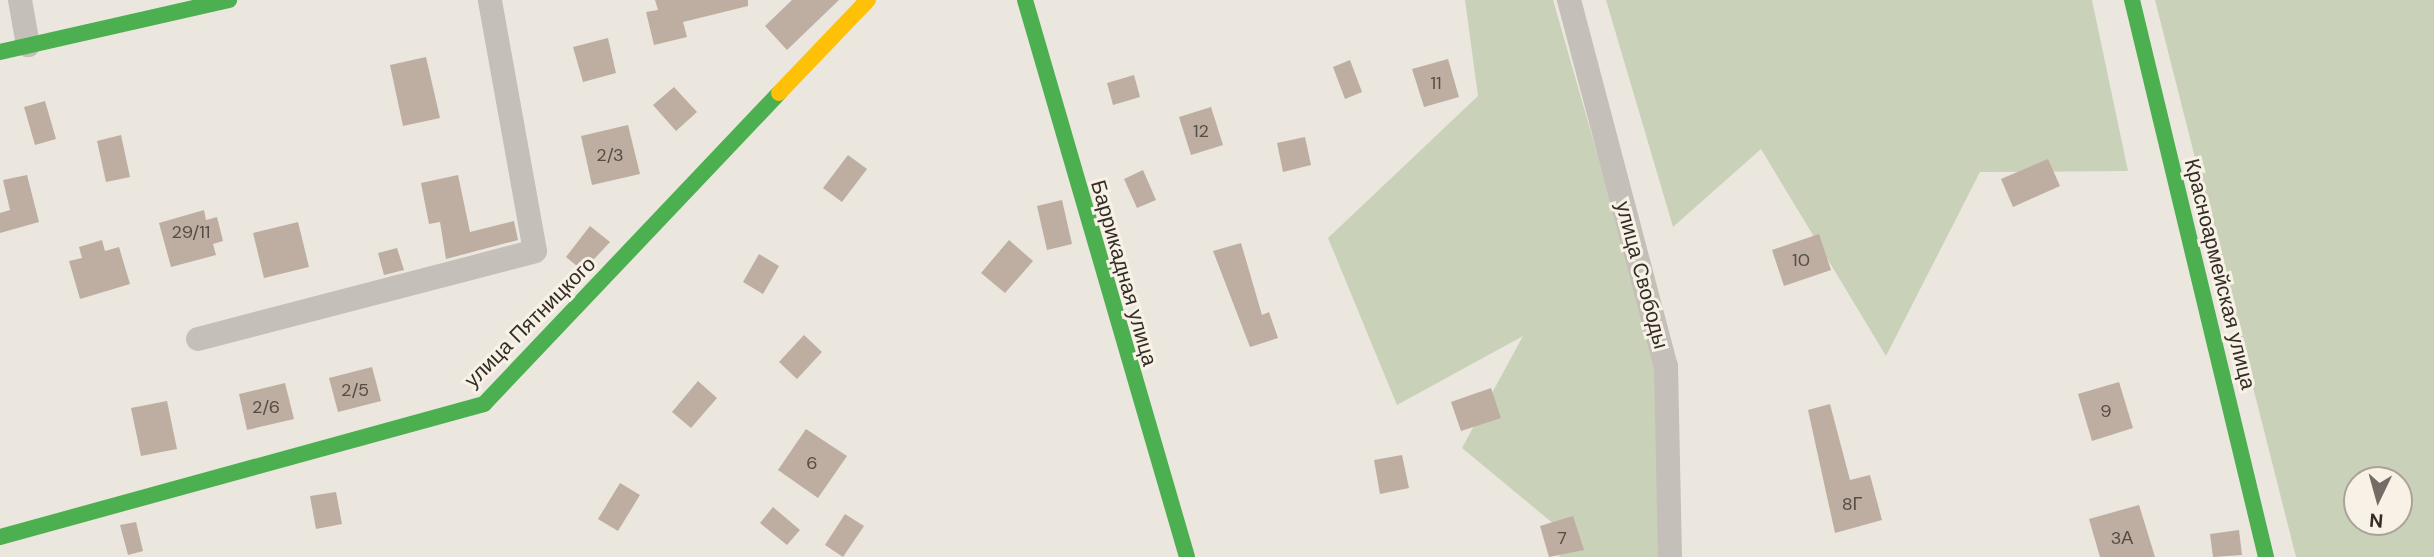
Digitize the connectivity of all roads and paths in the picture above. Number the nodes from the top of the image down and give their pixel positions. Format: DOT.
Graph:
graph roads {
  1 [pos="20,0"];
  2 [pos="229,0"];
  3 [pos="490,0"];
  4 [pos="1025,0"];
  5 [pos="1569,0"];
  6 [pos="2132,0"];
  7 [pos="866,1"];
  8 [pos="28,45"];
  9 [pos="0,52"];
  10 [pos="198,339"];
  11 [pos="0,537"];
  12 [pos="1187,557"];
  13 [pos="1670,557"];
  14 [pos="2266,557"];
  1 -- 8 [label="street"];
  2 -- 8 [label="street"];
  3 -- 10 [label="street"];
  4 -- 12 [label="street, Баррикадная улица"];
  5 -- 13 [label="street, улица Свободы"];
  6 -- 14 [label="street, Красноармейская улица"];
  7 -- 11 [label="street, улица Пятницкого"];
  8 -- 9 [label="street"];
}
